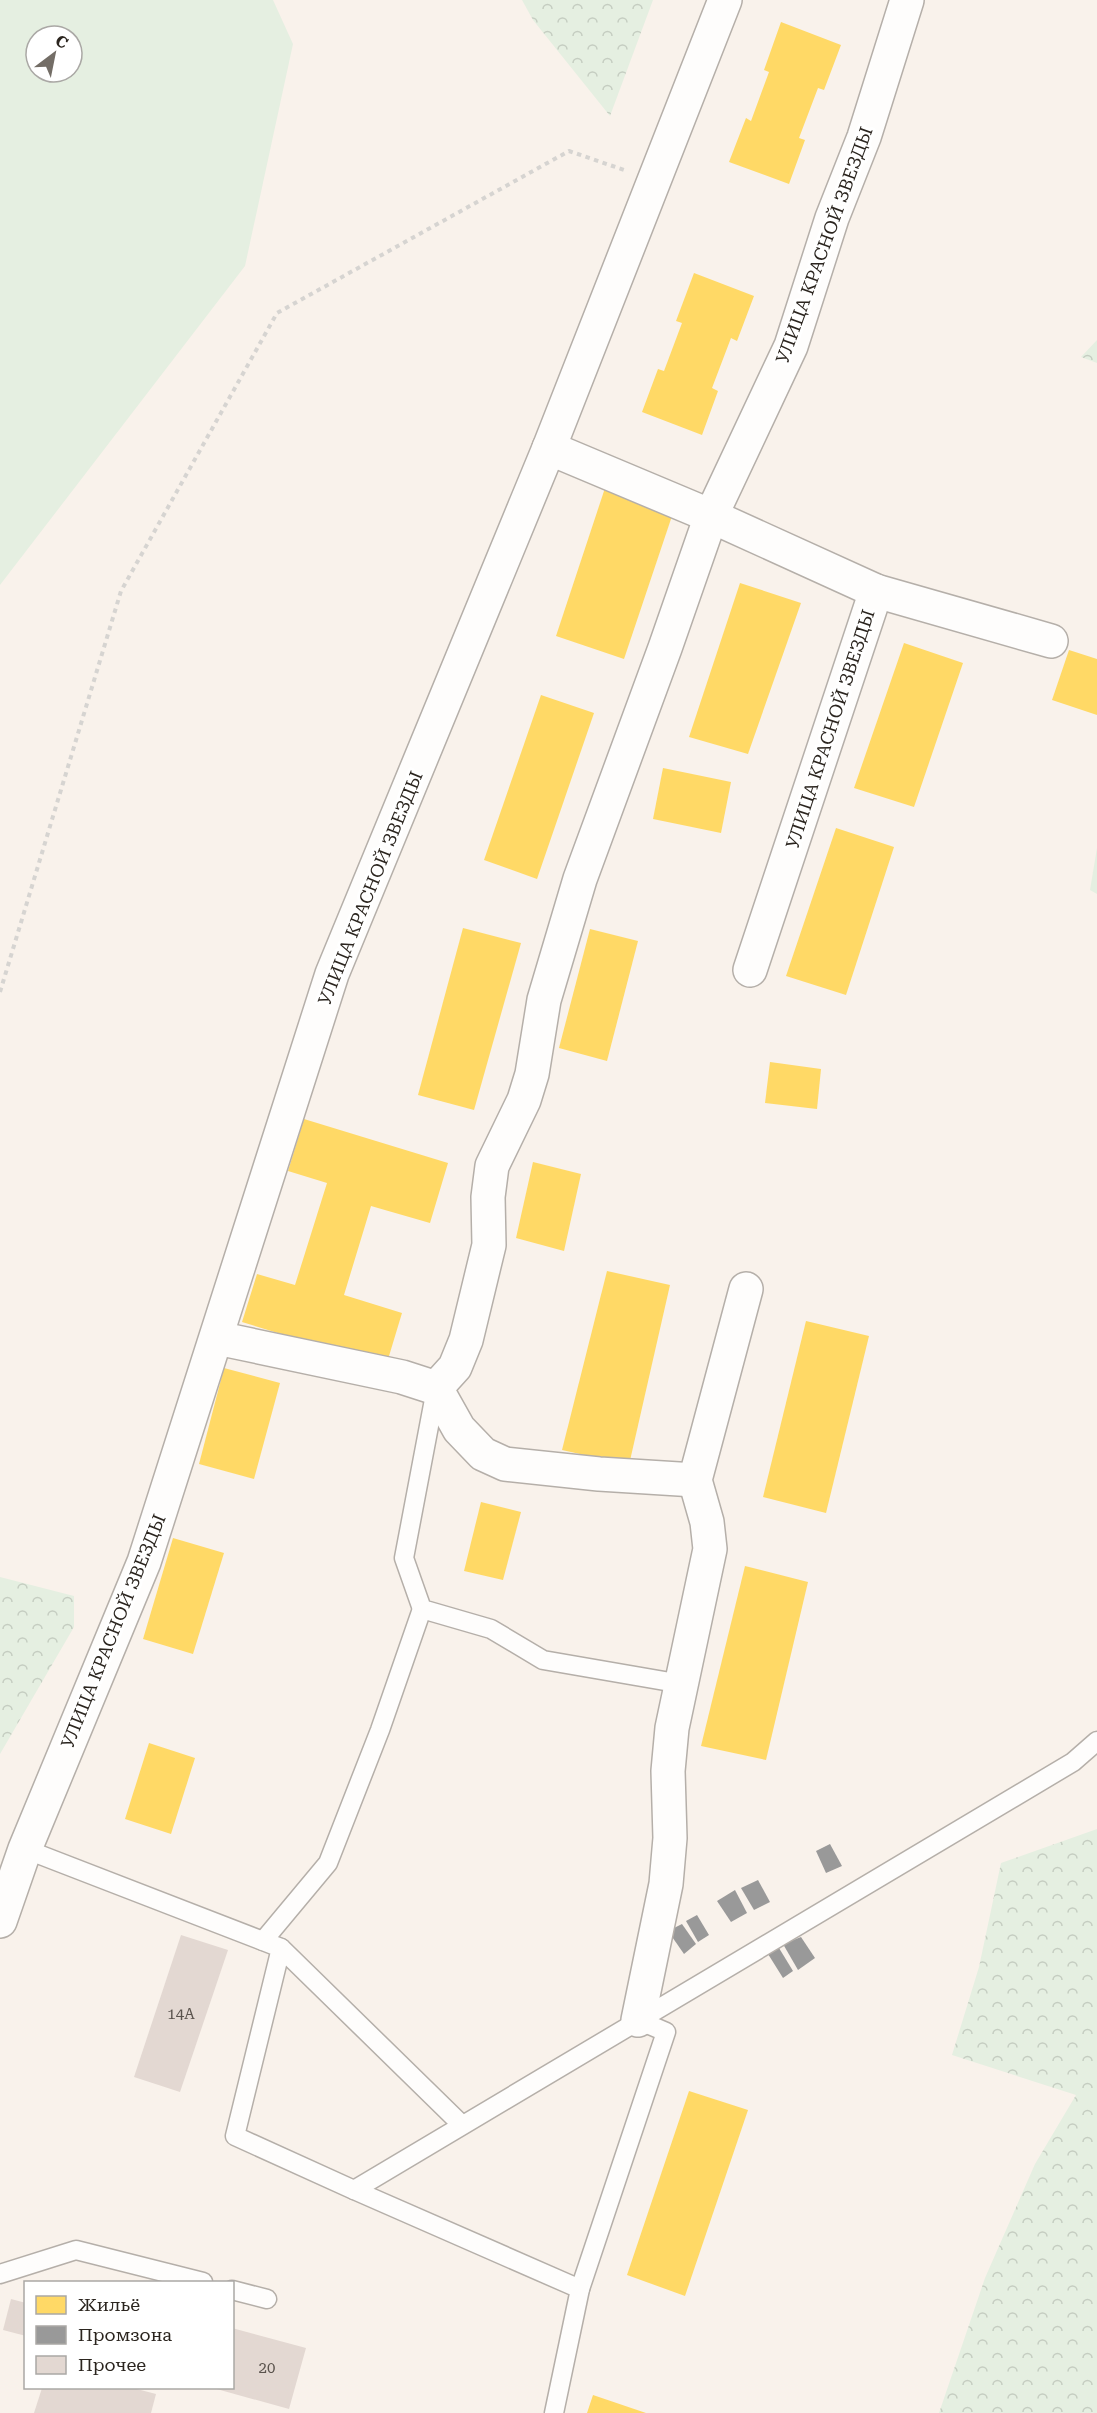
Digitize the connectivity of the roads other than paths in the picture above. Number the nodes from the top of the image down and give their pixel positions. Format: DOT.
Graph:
graph roads {
  1 [pos="725,0"];
  2 [pos="907,0"];
  3 [pos="549,448"];
  4 [pos="711,516"];
  5 [pos="876,591"];
  6 [pos="1051,641"];
  7 [pos="750,970"];
  8 [pos="746,1288"];
  9 [pos="217,1338"];
  10 [pos="436,1388"];
  11 [pos="695,1480"];
  12 [pos="422,1609"];
  13 [pos="682,1684"];
  14 [pos="1097,1741"];
  15 [pos="25,1849"];
  16 [pos="0,1921"];
  17 [pos="263,1941"];
  18 [pos="281,1948"];
  19 [pos="638,2020"];
  20 [pos="462,2125"];
  21 [pos="354,2190"];
  22 [pos="0,2274"];
  23 [pos="195,2281"];
  24 [pos="580,2289"];
  25 [pos="234,2291"];
  26 [pos="267,2299"];
  27 [pos="554,2413"];
  1 -- 3 [label="street, УЛИЦА КРАСНОЙ ЗВЕЗДЫ"];
  2 -- 4 [label="street, УЛИЦА КРАСНОЙ ЗВЕЗДЫ"];
  3 -- 4 [label="street, УЛИЦА КРАСНОЙ ЗВЕЗДЫ"];
  3 -- 9 [label="street, УЛИЦА КРАСНОЙ ЗВЕЗДЫ"];
  4 -- 5 [label="street, УЛИЦА КРАСНОЙ ЗВЕЗДЫ"];
  4 -- 10 [label="street, УЛИЦА КРАСНОЙ ЗВЕЗДЫ"];
  5 -- 6 [label="street, УЛИЦА КРАСНОЙ ЗВЕЗДЫ"];
  5 -- 7 [label="street, УЛИЦА КРАСНОЙ ЗВЕЗДЫ"];
  8 -- 11 [label="street"];
  9 -- 10 [label="street"];
  9 -- 15 [label="street, УЛИЦА КРАСНОЙ ЗВЕЗДЫ"];
  10 -- 11 [label="street"];
  10 -- 12 [label="lane"];
  11 -- 13 [label="street"];
  12 -- 13 [label="lane"];
  12 -- 17 [label="lane"];
  13 -- 19 [label="street"];
  14 -- 19 [label="lane"];
  15 -- 16 [label="street, УЛИЦА КРАСНОЙ ЗВЕЗДЫ"];
  15 -- 17 [label="lane"];
  17 -- 18 [label="lane"];
  18 -- 20 [label="lane"];
  18 -- 21 [label="lane"];
  19 -- 20 [label="lane"];
  19 -- 24 [label="lane"];
  20 -- 21 [label="lane"];
  21 -- 24 [label="lane"];
  22 -- 23 [label="lane"];
  24 -- 27 [label="lane"];
  25 -- 26 [label="lane"];
}
